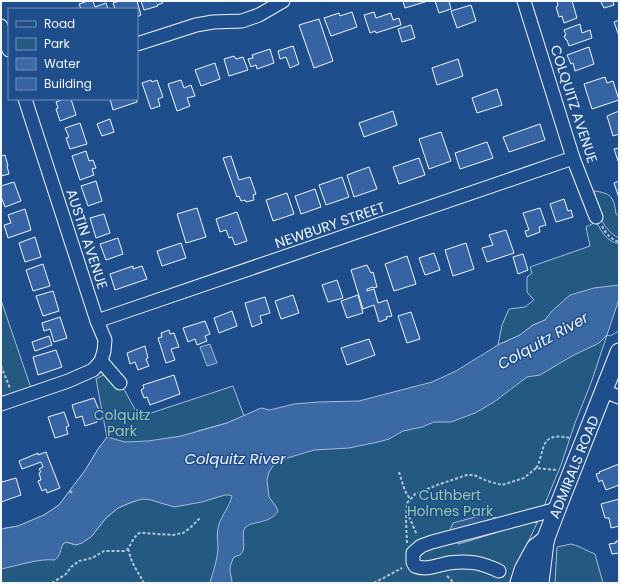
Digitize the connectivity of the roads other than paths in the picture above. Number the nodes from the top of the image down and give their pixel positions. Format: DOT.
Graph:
graph roads {
  1 [pos="283,1"];
  2 [pos="524,1"];
  3 [pos="1,26"];
  4 [pos="138,44"];
  5 [pos="8,47"];
  6 [pos="25,100"];
  7 [pos="573,158"];
  8 [pos="596,216"];
  9 [pos="97,321"];
  10 [pos="619,352"];
  11 [pos="101,361"];
  12 [pos="120,383"];
  13 [pos="612,394"];
  14 [pos="1,404"];
  15 [pos="557,509"];
  16 [pos="544,542"];
  17 [pos="499,571"];
  18 [pos="520,583"];
  19 [pos="532,583"];
  20 [pos="539,583"];
  1 -- 4 [label="street"];
  2 -- 7 [label="street, COLQUITZ AVENUE"];
  3 -- 5 [label="street"];
  6 -- 9 [label="street, AUSTIN AVENUE"];
  7 -- 8 [label="street, COLQUITZ AVENUE"];
  7 -- 9 [label="street, NEWBURY STREET"];
  9 -- 11 [label="street, AUSTIN AVENUE"];
  10 -- 13 [label="main road, ADMIRALS ROAD"];
  11 -- 12 [label="street"];
  11 -- 14 [label="street"];
  13 -- 15 [label="main road, ADMIRALS ROAD"];
  15 -- 16 [label="main road, ADMIRALS ROAD"];
  15 -- 17 [label="street"];
  16 -- 18 [label="highway"];
  16 -- 19 [label="main road, ADMIRALS ROAD"];
  16 -- 20 [label="highway"];
}
